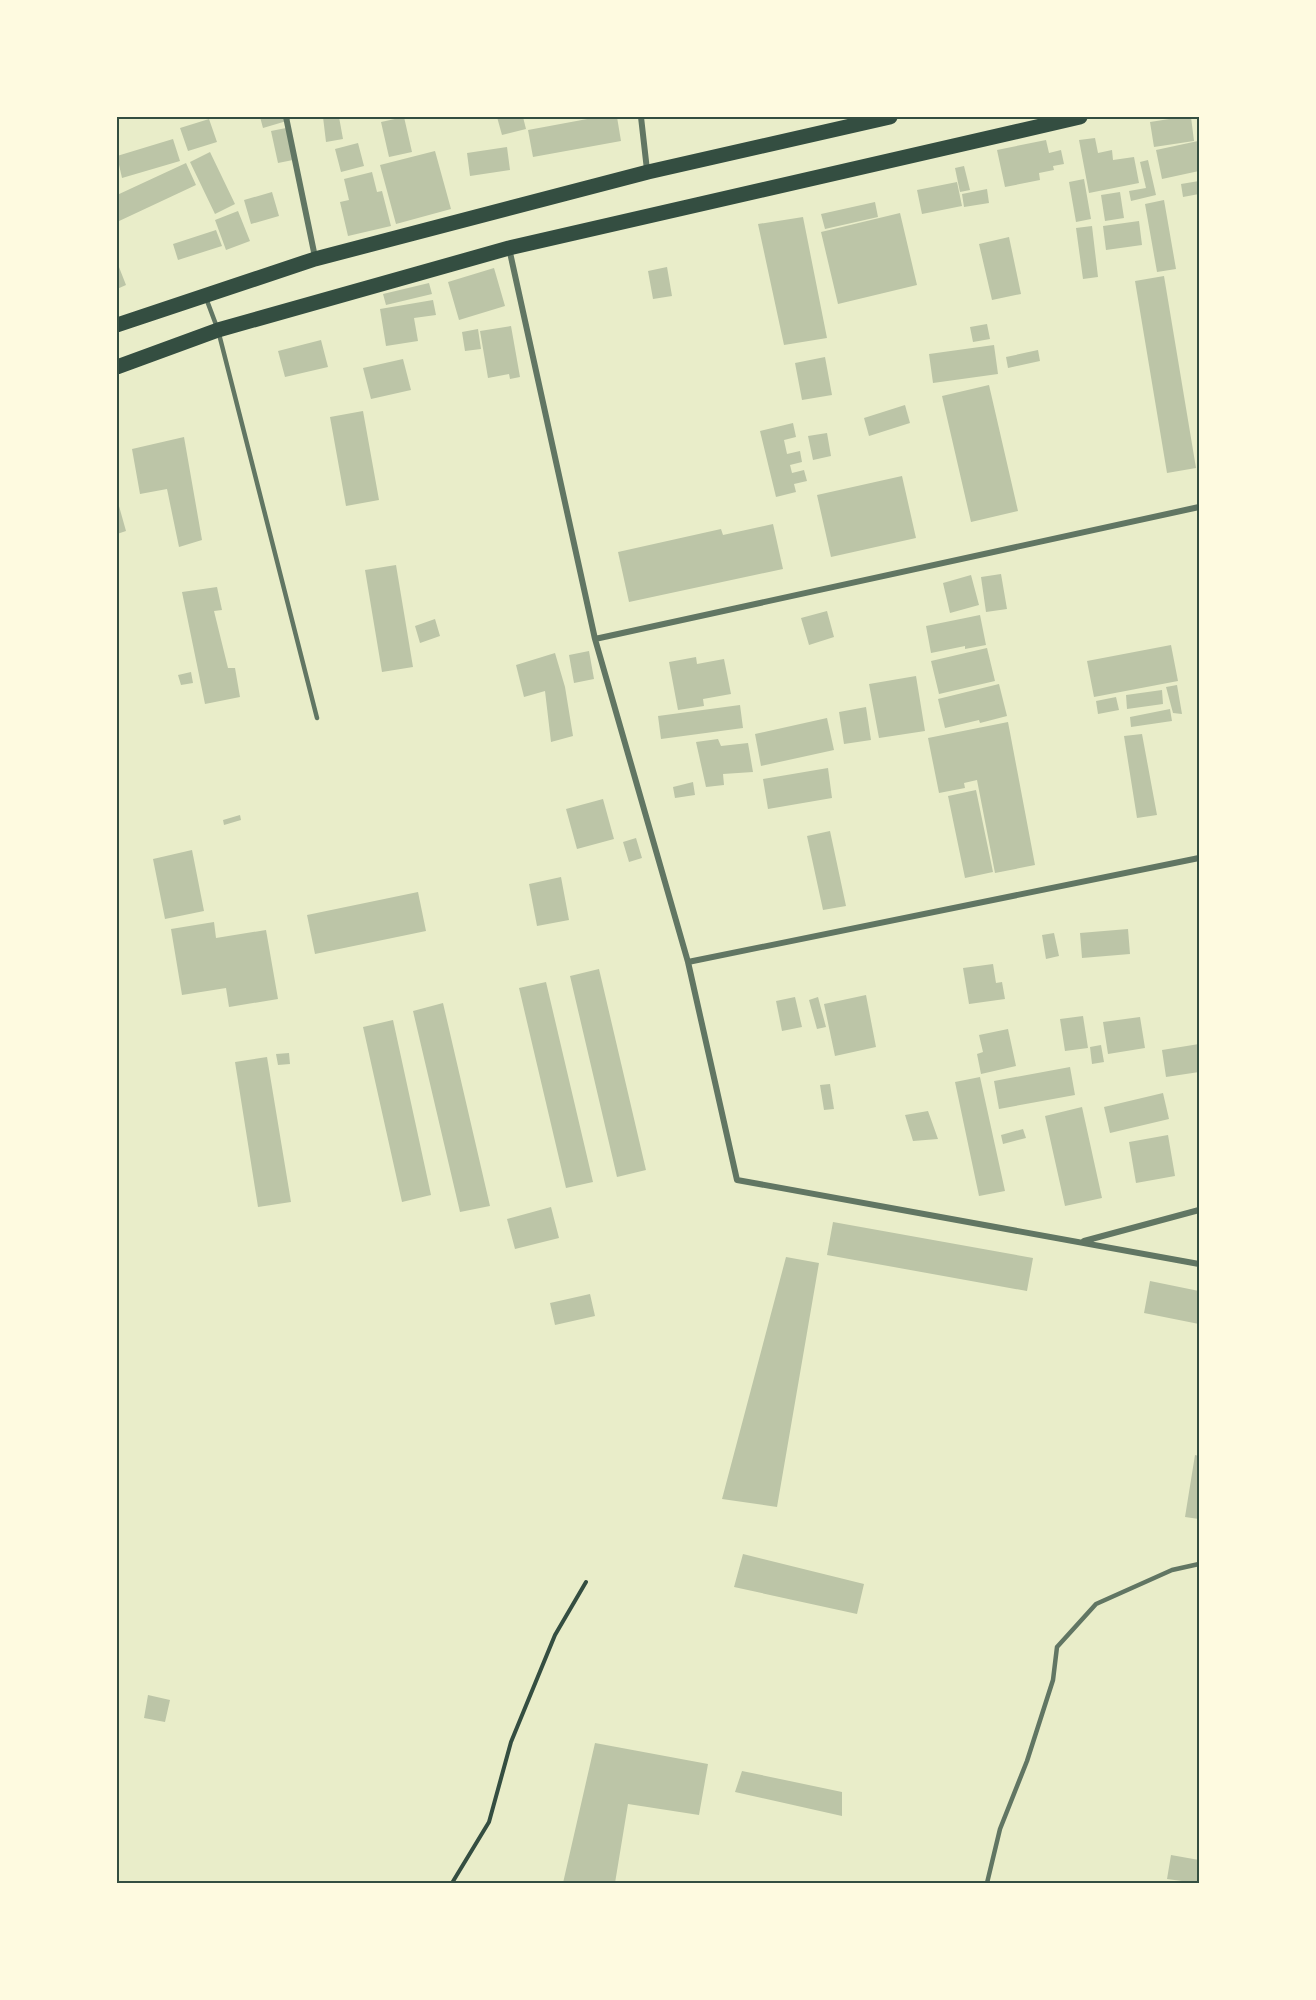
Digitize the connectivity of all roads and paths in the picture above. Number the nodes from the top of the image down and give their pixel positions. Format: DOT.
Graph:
graph roads {
  1 [pos="286,117"];
  2 [pos="641,117"];
  3 [pos="890,117"];
  4 [pos="1080,117"];
  5 [pos="648,172"];
  6 [pos="508,248"];
  7 [pos="315,259"];
  8 [pos="205,296"];
  9 [pos="117,325"];
  10 [pos="218,330"];
  11 [pos="117,367"];
  12 [pos="1199,507"];
  13 [pos="595,639"];
  14 [pos="317,718"];
  15 [pos="1199,858"];
  16 [pos="688,962"];
  17 [pos="1199,1210"];
  18 [pos="1080,1242"];
  19 [pos="1199,1264"];
  20 [pos="1199,1564"];
  21 [pos="586,1582"];
  22 [pos="453,1883"];
  23 [pos="987,1883"];
  1 -- 7 [label="street"];
  2 -- 5 [label="street"];
  3 -- 5 [label="main road"];
  4 -- 6 [label="main road"];
  5 -- 7 [label="main road"];
  6 -- 10 [label="main road"];
  6 -- 13 [label="street"];
  7 -- 8 [label="main road"];
  8 -- 9 [label="main road"];
  8 -- 10 [label="lane"];
  10 -- 11 [label="main road"];
  10 -- 14 [label="lane"];
  12 -- 13 [label="street"];
  13 -- 16 [label="street"];
  15 -- 16 [label="street"];
  16 -- 18 [label="street"];
  17 -- 18 [label="street"];
  18 -- 19 [label="street"];
  20 -- 23 [label="lane"];
  21 -- 22 [label="path"];
}
